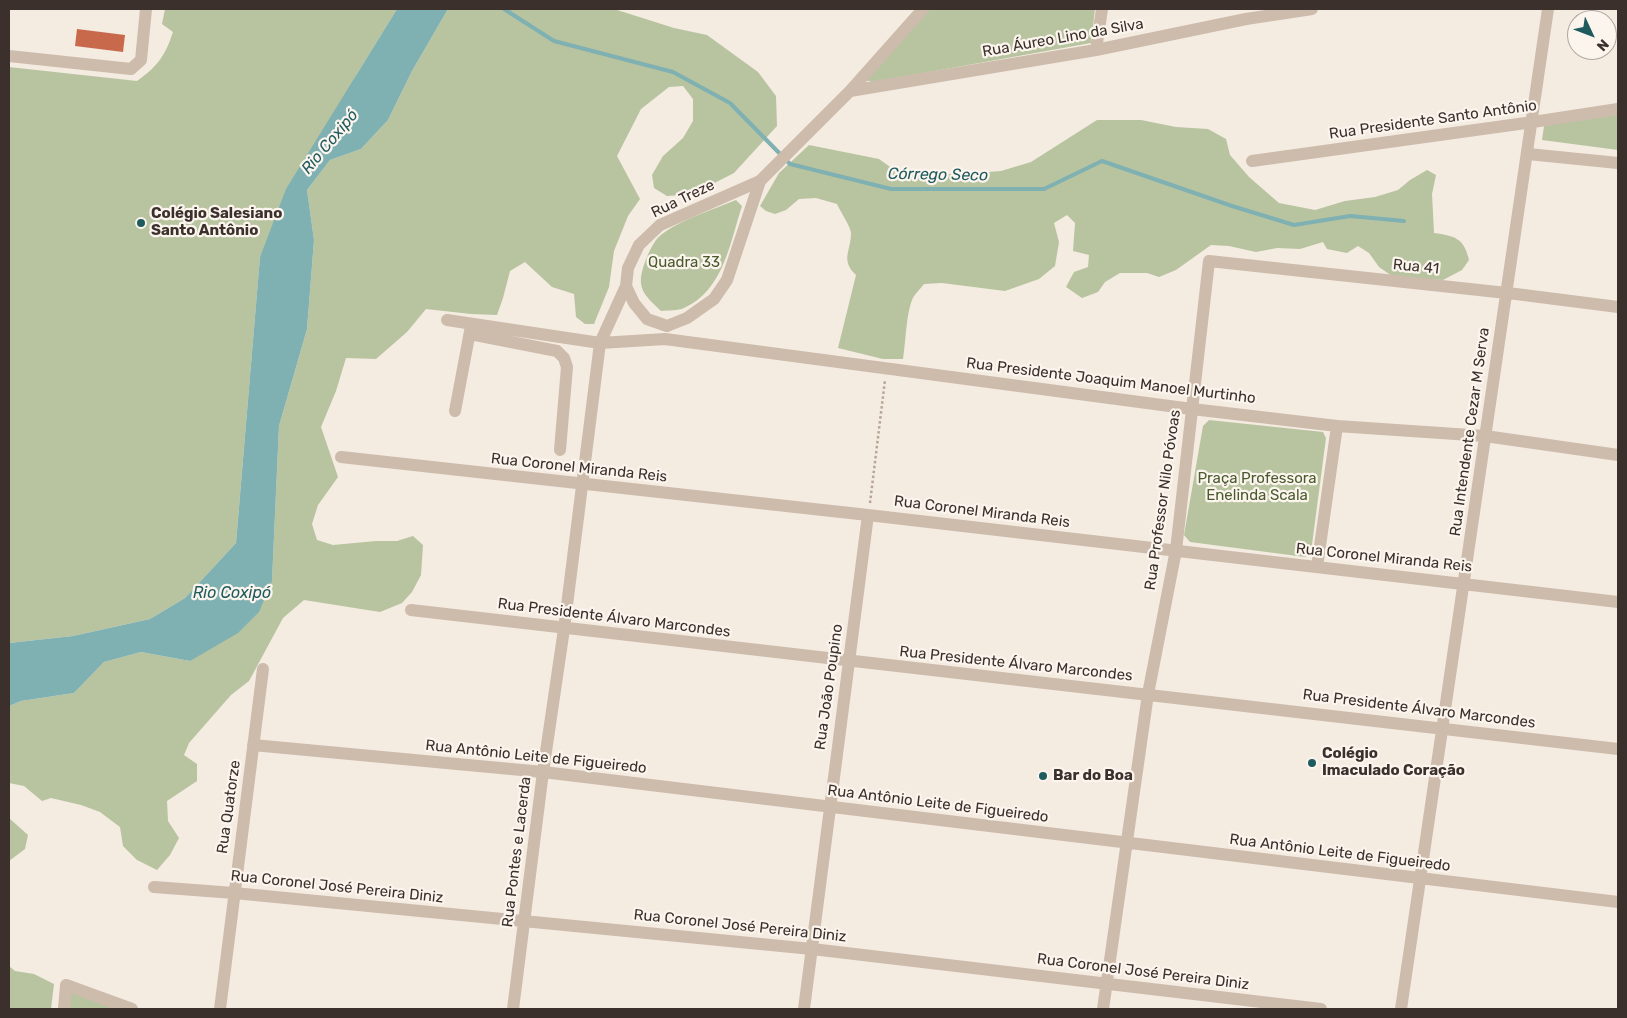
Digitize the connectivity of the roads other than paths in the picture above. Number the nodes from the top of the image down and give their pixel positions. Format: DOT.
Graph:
graph roads {
  1 [pos="146,9"];
  2 [pos="923,9"];
  3 [pos="1102,9"];
  4 [pos="1312,9"];
  5 [pos="1548,9"];
  6 [pos="1247,14"];
  7 [pos="1096,50"];
  8 [pos="9,56"];
  9 [pos="850,91"];
  10 [pos="1618,108"];
  11 [pos="1533,122"];
  12 [pos="1528,154"];
  13 [pos="1252,161"];
  14 [pos="1618,163"];
  15 [pos="764,177"];
  16 [pos="1209,261"];
  17 [pos="626,286"];
  18 [pos="1506,293"];
  19 [pos="1618,307"];
  20 [pos="448,320"];
  21 [pos="668,326"];
  22 [pos="471,329"];
  23 [pos="665,339"];
  24 [pos="600,343"];
  25 [pos="1192,409"];
  26 [pos="455,411"];
  27 [pos="1337,426"];
  28 [pos="1485,436"];
  29 [pos="560,450"];
  30 [pos="1618,455"];
  31 [pos="341,457"];
  32 [pos="583,485"];
  33 [pos="868,515"];
  34 [pos="1176,550"];
  35 [pos="1317,567"];
  36 [pos="1464,583"];
  37 [pos="1618,602"];
  38 [pos="411,610"];
  39 [pos="564,629"];
  40 [pos="849,662"];
  41 [pos="263,669"];
  42 [pos="1148,694"];
  43 [pos="1442,728"];
  44 [pos="254,745"];
  45 [pos="1618,749"];
  46 [pos="543,772"];
  47 [pos="830,807"];
  48 [pos="1126,844"];
  49 [pos="1421,879"];
  50 [pos="154,887"];
  51 [pos="234,893"];
  52 [pos="1618,902"];
  53 [pos="525,922"];
  54 [pos="812,948"];
  55 [pos="1107,984"];
  56 [pos="64,1009"];
  57 [pos="132,1009"];
  58 [pos="220,1009"];
  59 [pos="513,1009"];
  60 [pos="804,1009"];
  61 [pos="1103,1009"];
  62 [pos="1321,1009"];
  63 [pos="1401,1009"];
  1 -- 8 [label="street"];
  2 -- 9 [label="street, Rua Treze"];
  3 -- 7 [label="street"];
  4 -- 6 [label="street, Rua Áureo Lino da Silva"];
  5 -- 11 [label="street, Rua Intendente Cezar M Serva"];
  6 -- 7 [label="street, Rua Áureo Lino da Silva"];
  7 -- 9 [label="street, Rua Áureo Lino da Silva"];
  9 -- 15 [label="street, Rua Treze"];
  10 -- 11 [label="street, Rua Presidente Santo Antônio"];
  11 -- 12 [label="street, Rua Intendente Cezar M Serva"];
  11 -- 13 [label="street, Rua Presidente Santo Antônio"];
  12 -- 14 [label="street"];
  12 -- 18 [label="street, Rua Intendente Cezar M Serva"];
  15 -- 17 [label="street, Rua Treze"];
  15 -- 21 [label="street, Rua Treze"];
  16 -- 18 [label="street, Rua 41"];
  16 -- 25 [label="street, Rua Professor Nilo Póvoas"];
  17 -- 21 [label="street"];
  17 -- 24 [label="street, Rua Treze"];
  18 -- 19 [label="street, Rua 41"];
  18 -- 28 [label="street, Rua Intendente Cezar M Serva"];
  20 -- 22 [label="street"];
  21 -- 23 [label="street"];
  22 -- 24 [label="street, Rua Presidente Joaquim Manoel Murtinho"];
  22 -- 26 [label="street"];
  22 -- 29 [label="street"];
  23 -- 24 [label="street, Rua Presidente Joaquim Manoel Murtinho"];
  23 -- 25 [label="street, Rua Presidente Joaquim Manoel Murtinho"];
  24 -- 32 [label="street, Rua Pontes e Lacerda"];
  25 -- 27 [label="street, Rua Presidente Joaquim Manoel Murtinho"];
  25 -- 34 [label="street, Rua Professor Nilo Póvoas"];
  27 -- 28 [label="street, Rua Presidente Joaquim Manoel Murtinho"];
  27 -- 35 [label="street"];
  28 -- 30 [label="street, Rua Presidente Joaquim Manoel Murtinho"];
  28 -- 36 [label="street, Rua Intendente Cezar M Serva"];
  31 -- 32 [label="street, Rua Coronel Miranda Reis"];
  32 -- 33 [label="street, Rua Coronel Miranda Reis"];
  32 -- 39 [label="street, Rua Pontes e Lacerda"];
  33 -- 34 [label="street, Rua Coronel Miranda Reis"];
  33 -- 40 [label="street, Rua João Poupino"];
  34 -- 35 [label="street, Rua Coronel Miranda Reis"];
  34 -- 42 [label="street, Rua Professor Nilo Póvoas"];
  35 -- 36 [label="street, Rua Coronel Miranda Reis"];
  36 -- 37 [label="street, Rua Coronel Miranda Reis"];
  36 -- 43 [label="street, Rua Intendente Cezar M Serva"];
  38 -- 39 [label="street, Rua Presidente Álvaro Marcondes"];
  39 -- 40 [label="street, Rua Presidente Álvaro Marcondes"];
  39 -- 46 [label="street, Rua Pontes e Lacerda"];
  40 -- 42 [label="street, Rua Presidente Álvaro Marcondes"];
  40 -- 47 [label="street, Rua João Poupino"];
  41 -- 44 [label="street, Rua Quatorze"];
  42 -- 43 [label="street, Rua Presidente Álvaro Marcondes"];
  42 -- 48 [label="street, Rua Professor Nilo Póvoas"];
  43 -- 45 [label="street, Rua Presidente Álvaro Marcondes"];
  43 -- 49 [label="street, Rua Intendente Cezar M Serva"];
  44 -- 46 [label="street, Rua Antônio Leite de Figueiredo"];
  44 -- 51 [label="street, Rua Quatorze"];
  46 -- 47 [label="street, Rua Antônio Leite de Figueiredo"];
  46 -- 53 [label="street, Rua Pontes e Lacerda"];
  47 -- 48 [label="street, Rua Antônio Leite de Figueiredo"];
  47 -- 54 [label="street, Rua João Poupino"];
  48 -- 49 [label="street, Rua Antônio Leite de Figueiredo"];
  48 -- 55 [label="street, Rua Professor Nilo Póvoas"];
  49 -- 52 [label="street, Rua Antônio Leite de Figueiredo"];
  49 -- 63 [label="street, Rua Intendente Cezar M Serva"];
  50 -- 51 [label="street, Rua Coronel José Pereira Diniz"];
  51 -- 53 [label="street, Rua Coronel José Pereira Diniz"];
  51 -- 58 [label="street, Rua Quatorze"];
  53 -- 54 [label="street, Rua Coronel José Pereira Diniz"];
  53 -- 59 [label="street, Rua Pontes e Lacerda"];
  54 -- 55 [label="street, Rua Coronel José Pereira Diniz"];
  54 -- 60 [label="street, Rua João Poupino"];
  55 -- 61 [label="street, Rua Professor Nilo Póvoas"];
  55 -- 62 [label="street, Rua Coronel José Pereira Diniz"];
  56 -- 57 [label="street"];
}
